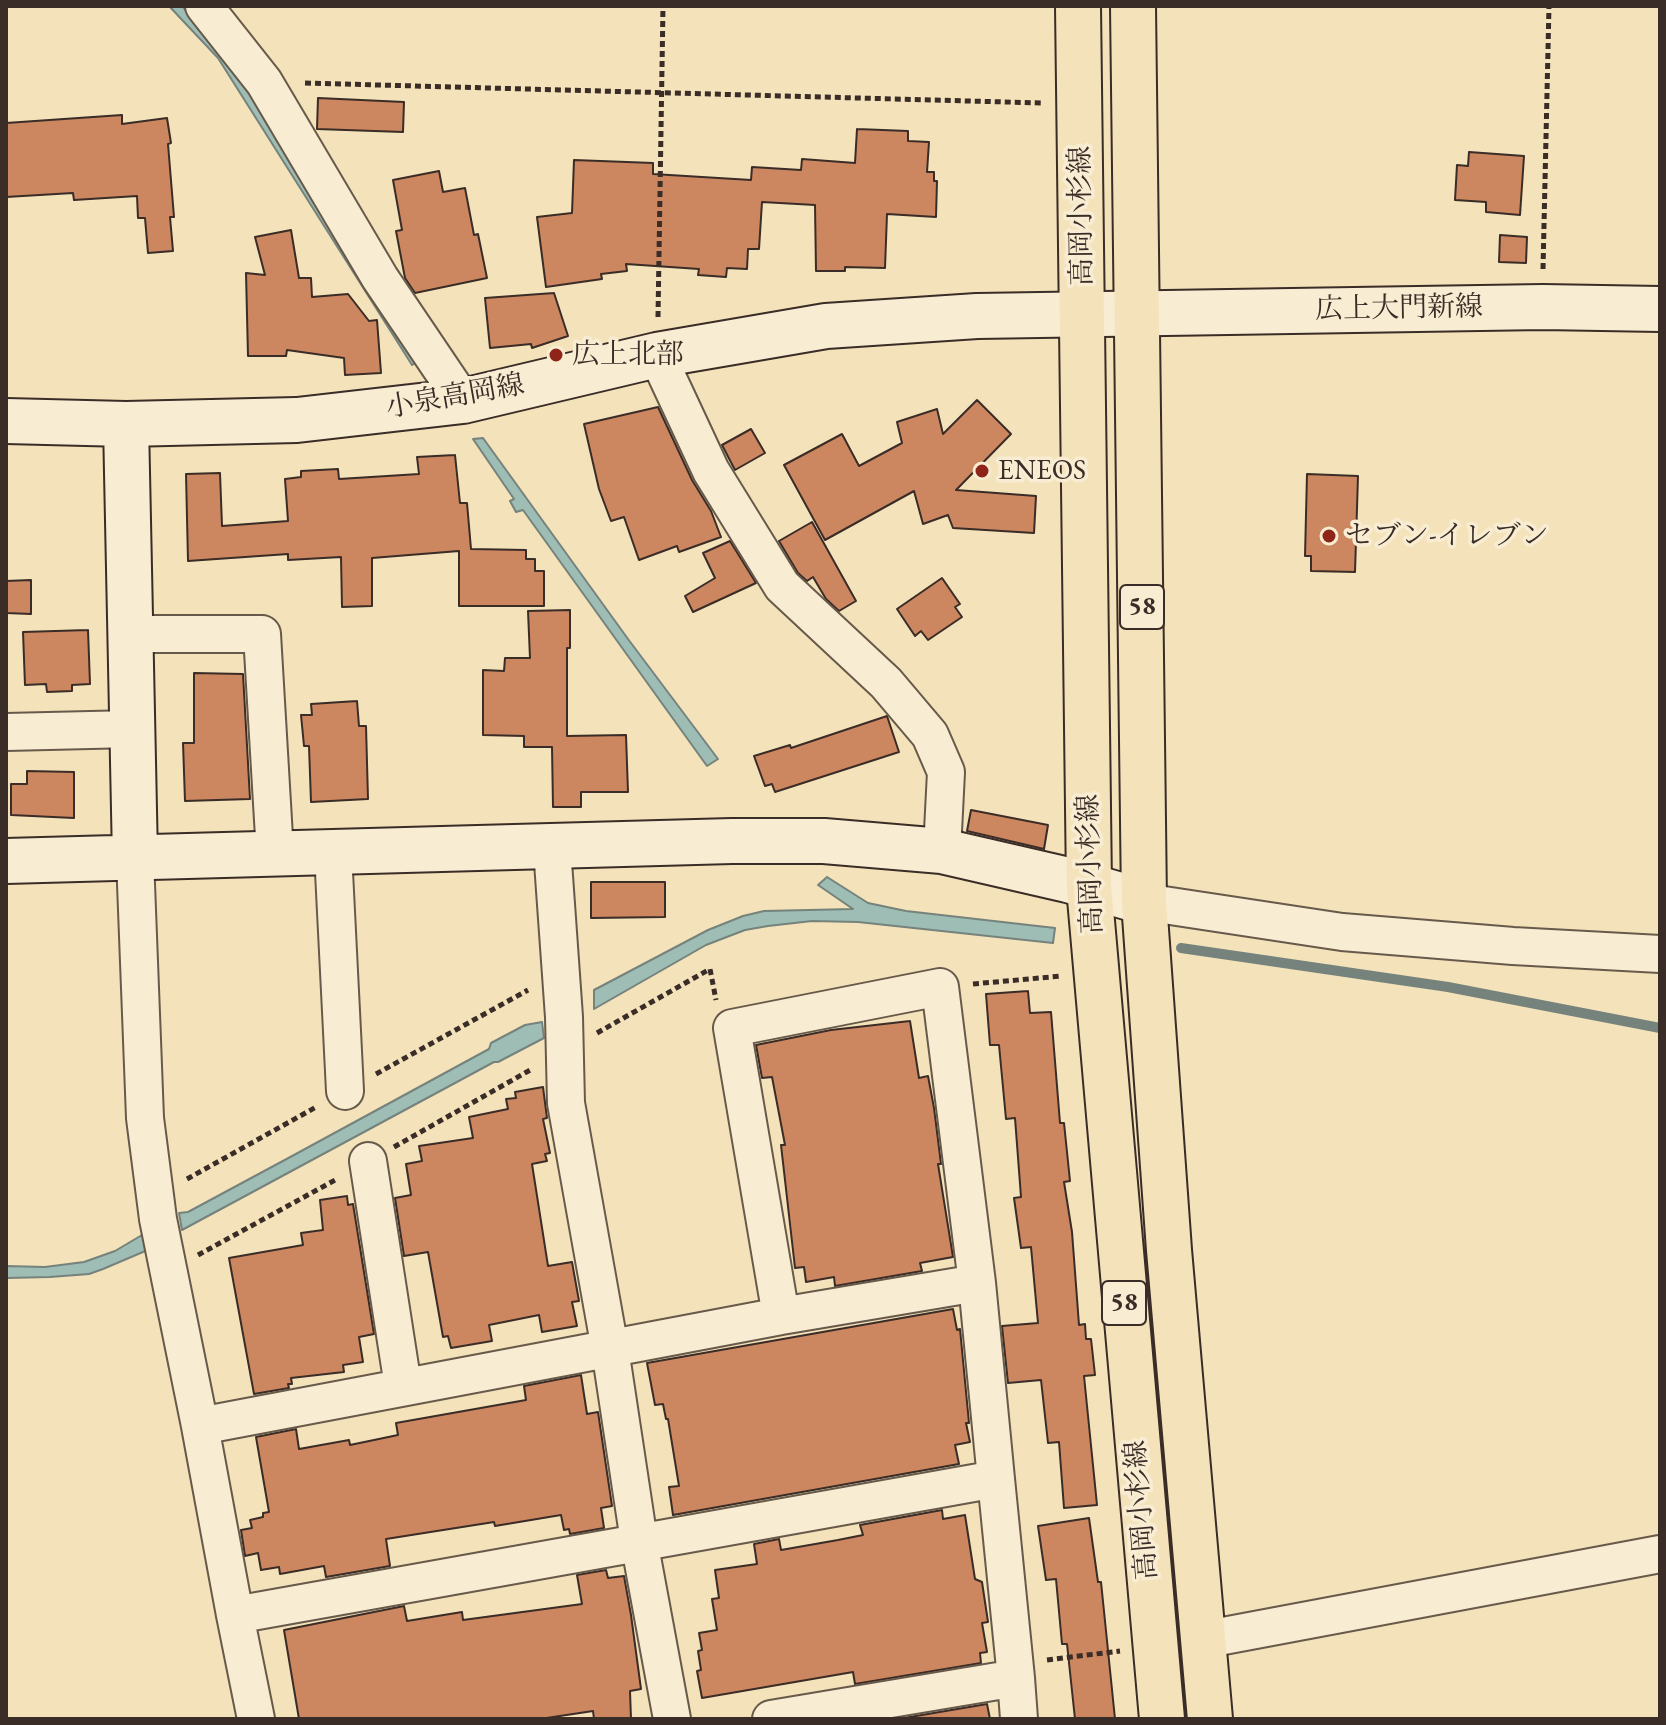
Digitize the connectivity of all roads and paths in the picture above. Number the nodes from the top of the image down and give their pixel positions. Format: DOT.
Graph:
graph roads {
  1 [pos="204,6"];
  2 [pos="663,6"];
  3 [pos="1078,6"];
  4 [pos="1133,6"];
  5 [pos="1549,6"];
  6 [pos="264,82"];
  7 [pos="661,93"];
  8 [pos="1080,104"];
  9 [pos="1543,307"];
  10 [pos="1660,309"];
  11 [pos="1083,312"];
  12 [pos="1138,312"];
  13 [pos="657,355"];
  14 [pos="463,401"];
  15 [pos="6,421"];
  16 [pos="126,424"];
  17 [pos="131,634"];
  18 [pos="133,729"];
  19 [pos="6,732"];
  20 [pos="552,848"];
  21 [pos="942,851"];
  22 [pos="333,852"];
  23 [pos="275,854"];
  24 [pos="135,858"];
  25 [pos="6,861"];
  26 [pos="1089,887"];
  27 [pos="1144,902"];
  28 [pos="1660,954"];
  29 [pos="1075,975"];
  30 [pos="940,987"];
  31 [pos="345,1091"];
  32 [pos="368,1161"];
  33 [pos="977,1283"];
  34 [pos="781,1316"];
  35 [pos="610,1349"];
  36 [pos="403,1386"];
  37 [pos="200,1426"];
  38 [pos="996,1479"];
  39 [pos="639,1541"];
  40 [pos="1660,1554"];
  41 [pos="235,1615"];
  42 [pos="1202,1640"];
  43 [pos="1129,1650"];
  44 [pos="1016,1678"];
  45 [pos="256,1719"];
  46 [pos="672,1719"];
  47 [pos="771,1719"];
  48 [pos="1019,1719"];
  49 [pos="1162,1719"];
  50 [pos="1210,1719"];
  1 -- 6 [label="street"];
  2 -- 7 [label="path"];
  3 -- 8 [label="main road, 高岡小杉線 / 58"];
  4 -- 12 [label="main road, 高岡小杉線 / 58"];
  5 -- 9 [label="path"];
  6 -- 7 [label="path"];
  6 -- 14 [label="street"];
  7 -- 8 [label="path"];
  7 -- 13 [label="path"];
  8 -- 11 [label="main road, 高岡小杉線 / 58"];
  9 -- 10 [label="main road, 広上大門新線"];
  9 -- 12 [label="main road, 広上大門新線"];
  11 -- 12 [label="main road, 小泉高岡線"];
  11 -- 13 [label="main road, 小泉高岡線"];
  11 -- 26 [label="main road, 高岡小杉線 / 58"];
  12 -- 27 [label="main road, 高岡小杉線 / 58"];
  13 -- 14 [label="main road, 小泉高岡線"];
  13 -- 21 [label="street"];
  14 -- 16 [label="main road, 小泉高岡線"];
  15 -- 16 [label="main road, 小泉高岡線"];
  16 -- 17 [label="main road"];
  17 -- 18 [label="main road"];
  17 -- 23 [label="street"];
  18 -- 19 [label="street"];
  18 -- 24 [label="main road"];
  20 -- 21 [label="main road"];
  20 -- 22 [label="main road"];
  20 -- 35 [label="street"];
  21 -- 26 [label="main road"];
  22 -- 23 [label="main road"];
  22 -- 31 [label="street"];
  23 -- 24 [label="main road"];
  24 -- 25 [label="main road"];
  24 -- 37 [label="street"];
  26 -- 27 [label="main road"];
  26 -- 49 [label="main road, 高岡小杉線 / 58"];
  27 -- 28 [label="street"];
  27 -- 42 [label="main road, 高岡小杉線 / 58"];
  29 -- 30 [label="path"];
  30 -- 33 [label="street"];
  30 -- 34 [label="street"];
  32 -- 36 [label="street"];
  33 -- 34 [label="street"];
  33 -- 38 [label="street"];
  34 -- 35 [label="street"];
  35 -- 36 [label="street"];
  35 -- 39 [label="street"];
  36 -- 37 [label="street"];
  37 -- 41 [label="street"];
  38 -- 39 [label="street"];
  38 -- 44 [label="street"];
  39 -- 41 [label="street"];
  39 -- 46 [label="street"];
  40 -- 42 [label="street"];
  41 -- 45 [label="street"];
  42 -- 50 [label="main road, 高岡小杉線 / 58"];
  43 -- 44 [label="path"];
  44 -- 47 [label="street"];
  44 -- 48 [label="street"];
}
